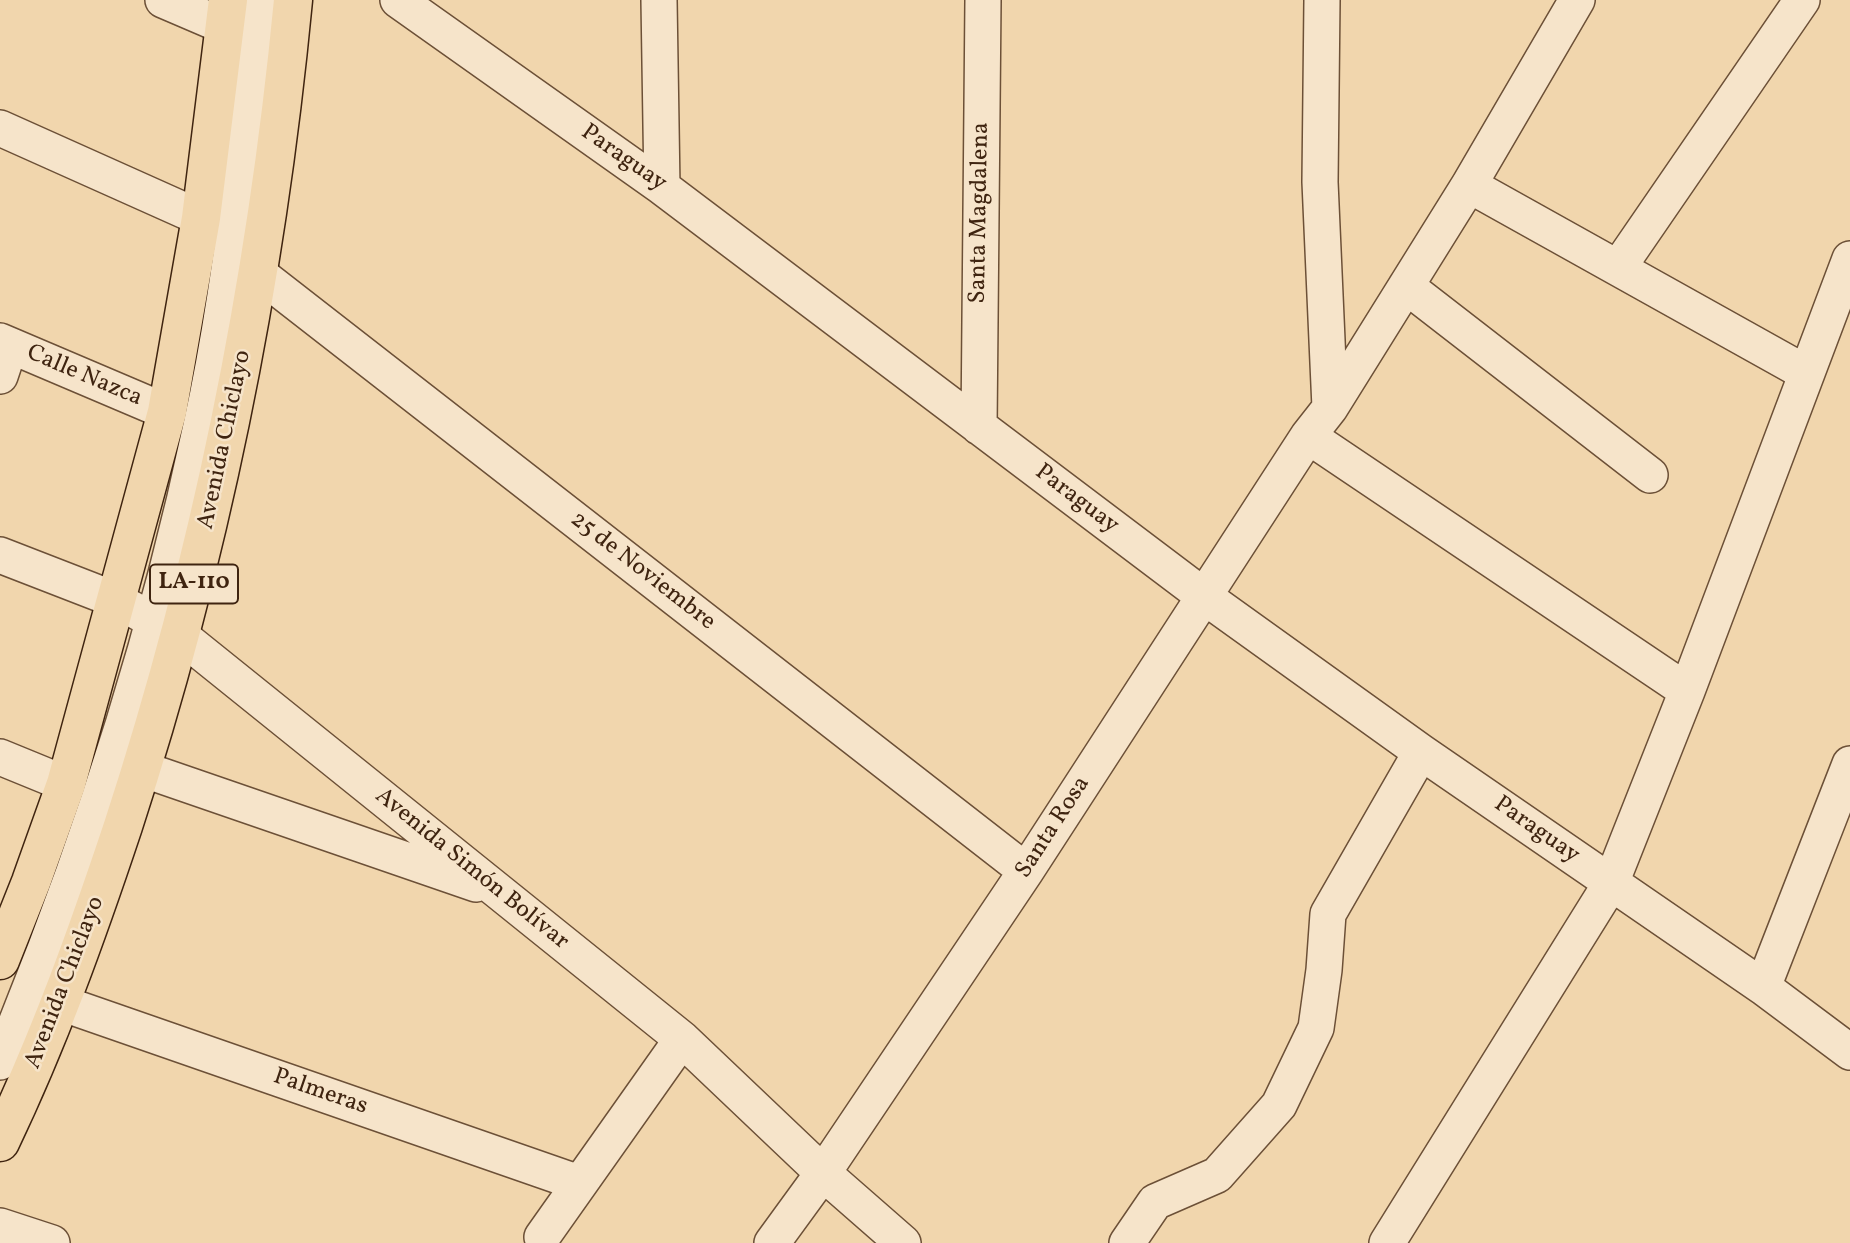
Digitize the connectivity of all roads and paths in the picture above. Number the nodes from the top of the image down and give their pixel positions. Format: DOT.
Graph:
graph roads {
  1 [pos="163,0"];
  2 [pos="262,0"];
  3 [pos="293,0"];
  4 [pos="398,0"];
  5 [pos="660,0"];
  6 [pos="983,0"];
  7 [pos="1322,0"];
  8 [pos="1577,0"];
  9 [pos="1802,0"];
  10 [pos="227,13"];
  11 [pos="0,128"];
  12 [pos="1469,185"];
  13 [pos="662,187"];
  14 [pos="201,219"];
  15 [pos="1850,259"];
  16 [pos="1618,268"];
  17 [pos="258,273"];
  18 [pos="1406,286"];
  19 [pos="3,354"];
  20 [pos="1806,373"];
  21 [pos="1330,408"];
  22 [pos="167,412"];
  23 [pos="979,427"];
  24 [pos="1308,436"];
  25 [pos="1650,475"];
  26 [pos="0,555"];
  27 [pos="1205,597"];
  28 [pos="116,600"];
  29 [pos="167,629"];
  30 [pos="1687,691"];
  31 [pos="1421,752"];
  32 [pos="0,757"];
  33 [pos="1850,764"];
  34 [pos="142,769"];
  35 [pos="66,784"];
  36 [pos="1026,871"];
  37 [pos="1611,883"];
  38 [pos="499,892"];
  39 [pos="0,960"];
  40 [pos="1763,987"];
  41 [pos="61,1003"];
  42 [pos="682,1039"];
  43 [pos="1850,1052"];
  44 [pos="0,1062"];
  45 [pos="0,1142"];
  46 [pos="823,1173"];
  47 [pos="579,1183"];
  48 [pos="0,1226"];
  49 [pos="542,1237"];
  50 [pos="52,1243"];
  51 [pos="772,1243"];
  52 [pos="903,1243"];
  53 [pos="1127,1243"];
  54 [pos="1387,1243"];
  1 -- 10 [label="street"];
  2 -- 29 [label="street, Avenida Chiclayo"];
  3 -- 17 [label="main road, Avenida Chiclayo / LA-110"];
  4 -- 13 [label="street, Paraguay"];
  5 -- 13 [label="street"];
  6 -- 23 [label="street, Santa Magdalena"];
  7 -- 21 [label="street"];
  8 -- 12 [label="street, Santa Rosa"];
  9 -- 16 [label="street"];
  10 -- 14 [label="main road, LA-110"];
  11 -- 14 [label="street"];
  12 -- 16 [label="street"];
  12 -- 18 [label="street, Santa Rosa"];
  13 -- 23 [label="street, Paraguay"];
  14 -- 22 [label="main road, LA-110"];
  15 -- 20 [label="street"];
  16 -- 20 [label="street"];
  17 -- 29 [label="main road, Avenida Chiclayo / LA-110"];
  17 -- 36 [label="street, 25 de Noviembre"];
  18 -- 21 [label="street, Santa Rosa"];
  18 -- 25 [label="street"];
  19 -- 22 [label="street, Calle Nazca"];
  20 -- 30 [label="street"];
  21 -- 24 [label="street, Santa Rosa"];
  22 -- 28 [label="main road, LA-110"];
  23 -- 27 [label="street, Paraguay"];
  24 -- 27 [label="street, Santa Rosa"];
  24 -- 30 [label="street"];
  26 -- 28 [label="street, Avenida Simón Bolívar"];
  27 -- 31 [label="street, Paraguay"];
  27 -- 36 [label="street, Santa Rosa"];
  28 -- 29 [label="street, Avenida Simón Bolívar"];
  28 -- 35 [label="main road, LA-110"];
  29 -- 34 [label="main road, Avenida Chiclayo / LA-110"];
  29 -- 38 [label="street, Avenida Simón Bolívar"];
  29 -- 44 [label="street, Avenida Chiclayo"];
  30 -- 37 [label="street"];
  31 -- 37 [label="street, Paraguay"];
  31 -- 53 [label="street"];
  32 -- 35 [label="street"];
  33 -- 40 [label="street"];
  34 -- 38 [label="street"];
  34 -- 41 [label="main road, Avenida Chiclayo / LA-110"];
  35 -- 39 [label="main road, LA-110"];
  36 -- 46 [label="street, Santa Rosa"];
  37 -- 40 [label="street, Paraguay"];
  37 -- 54 [label="street"];
  38 -- 42 [label="street, Avenida Simón Bolívar"];
  40 -- 43 [label="street, Paraguay"];
  41 -- 45 [label="main road, Avenida Chiclayo / LA-110"];
  41 -- 47 [label="street, Palmeras"];
  42 -- 46 [label="street, Avenida Simón Bolívar"];
  42 -- 47 [label="street"];
  46 -- 51 [label="street, Santa Rosa"];
  46 -- 52 [label="street, Avenida Simón Bolívar"];
  47 -- 49 [label="street"];
  48 -- 50 [label="street"];
}
